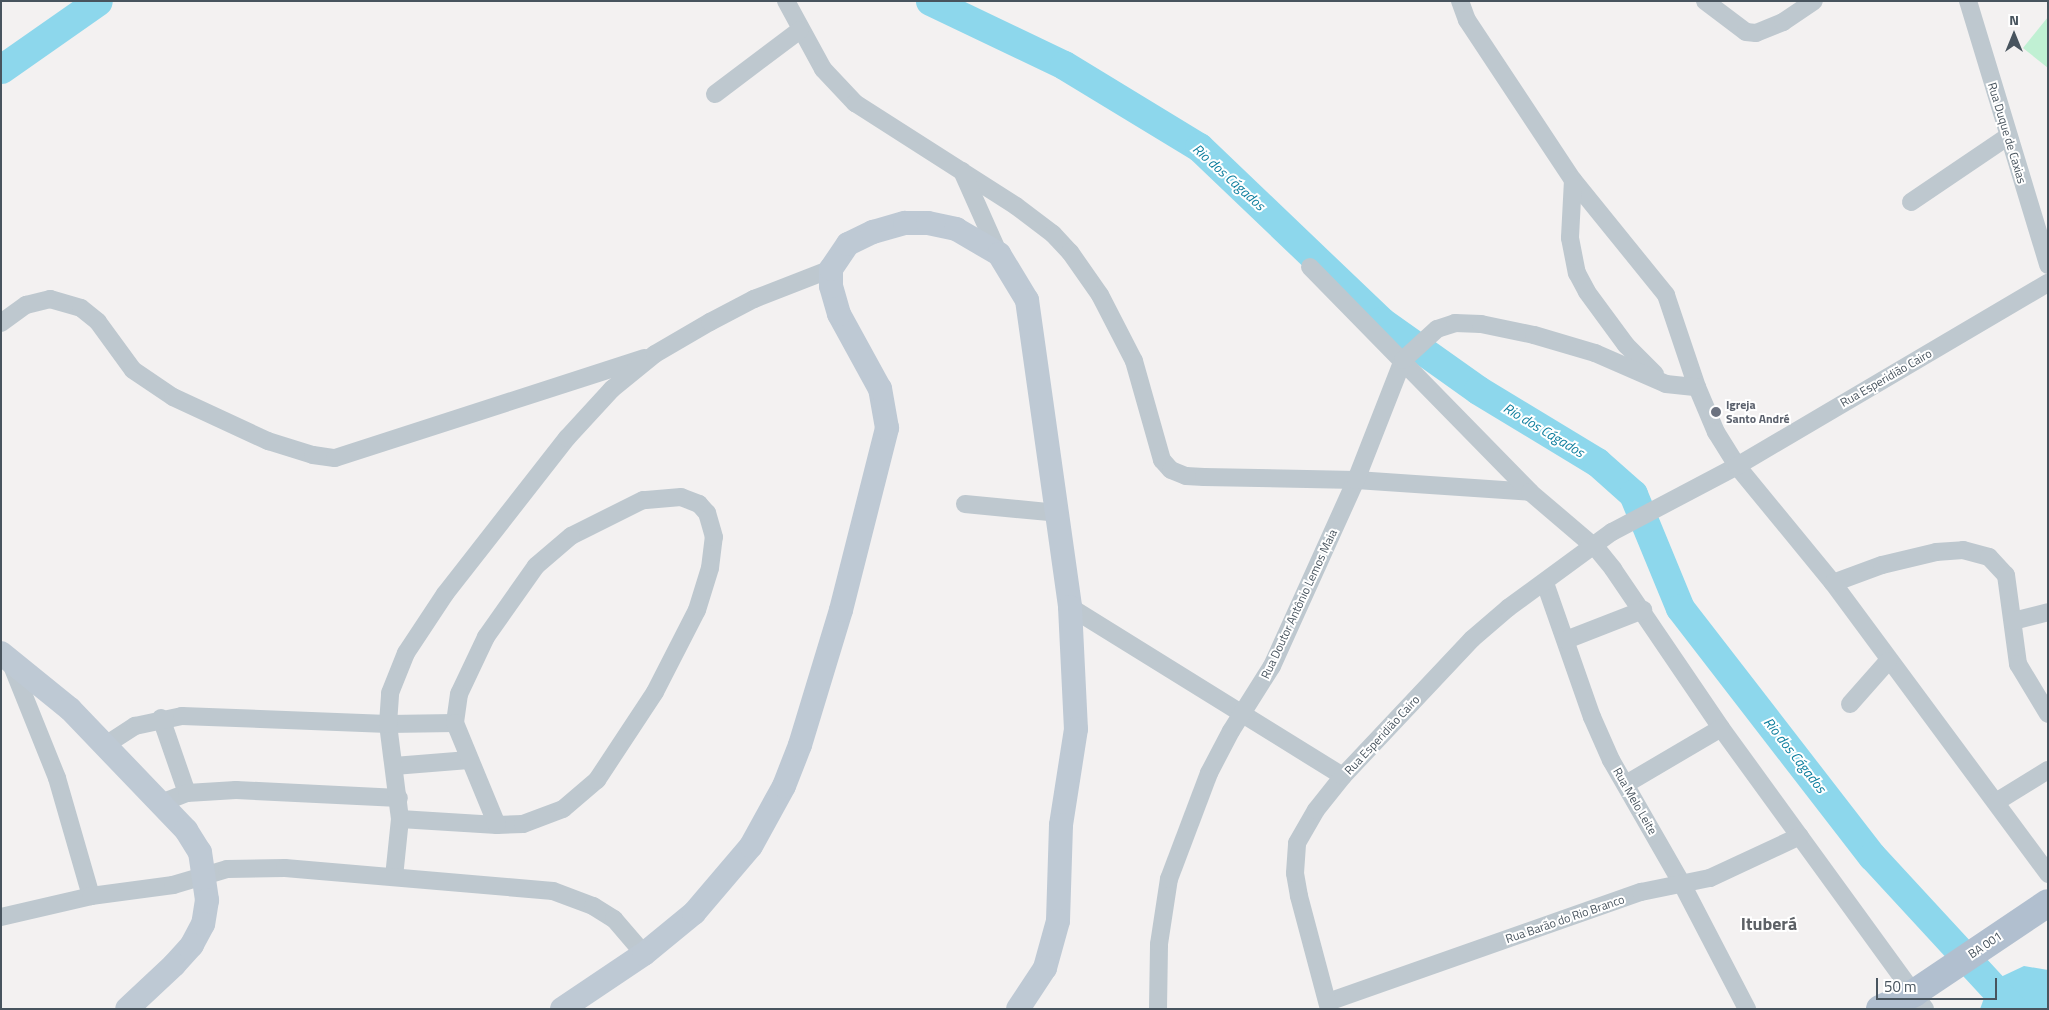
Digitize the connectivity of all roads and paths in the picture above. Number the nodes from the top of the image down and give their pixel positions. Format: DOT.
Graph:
graph roads {
  1 [pos="786,1"];
  2 [pos="1460,1"];
  3 [pos="1705,1"];
  4 [pos="1814,1"];
  5 [pos="1968,1"];
  6 [pos="800,30"];
  7 [pos="715,94"];
  8 [pos="2007,137"];
  9 [pos="962,171"];
  10 [pos="1573,180"];
  11 [pos="1911,202"];
  12 [pos="1000,254"];
  13 [pos="2048,265"];
  14 [pos="1310,267"];
  15 [pos="831,269"];
  16 [pos="2048,283"];
  17 [pos="1,323"];
  18 [pos="655,354"];
  19 [pos="1406,358"];
  20 [pos="1666,384"];
  21 [pos="1697,387"];
  22 [pos="1731,469"];
  23 [pos="1356,480"];
  24 [pos="1530,492"];
  25 [pos="965,504"];
  26 [pos="1058,513"];
  27 [pos="1592,545"];
  28 [pos="1545,583"];
  29 [pos="1833,583"];
  30 [pos="1070,607"];
  31 [pos="1643,610"];
  32 [pos="2048,612"];
  33 [pos="2013,621"];
  34 [pos="1566,640"];
  35 [pos="5,655"];
  36 [pos="1888,661"];
  37 [pos="1850,704"];
  38 [pos="2048,714"];
  39 [pos="1241,716"];
  40 [pos="161,718"];
  41 [pos="455,723"];
  42 [pos="388,724"];
  43 [pos="1721,728"];
  44 [pos="104,746"];
  45 [pos="469,760"];
  46 [pos="394,766"];
  47 [pos="2048,770"];
  48 [pos="1343,776"];
  49 [pos="1626,784"];
  50 [pos="187,793"];
  51 [pos="399,798"];
  52 [pos="1996,802"];
  53 [pos="161,803"];
  54 [pos="400,819"];
  55 [pos="497,825"];
  56 [pos="1800,836"];
  57 [pos="2048,874"];
  58 [pos="205,876"];
  59 [pos="394,877"];
  60 [pos="1682,884"];
  61 [pos="92,896"];
  62 [pos="2042,906"];
  63 [pos="1,917"];
  64 [pos="644,954"];
  65 [pos="1921,996"];
  66 [pos="1329,1005"];
  67 [pos="127,1009"];
  68 [pos="562,1009"];
  69 [pos="1018,1009"];
  70 [pos="1158,1009"];
  71 [pos="1747,1009"];
  72 [pos="1880,1009"];
  1 -- 6 [label="street"];
  2 -- 10 [label="street"];
  3 -- 4 [label="street"];
  5 -- 8 [label="street, Rua Duque de Caxias"];
  6 -- 7 [label="street"];
  6 -- 9 [label="street"];
  8 -- 11 [label="street"];
  8 -- 13 [label="street, Rua Duque de Caxias"];
  9 -- 12 [label="street"];
  9 -- 23 [label="street"];
  10 -- 20 [label="street"];
  10 -- 21 [label="street"];
  12 -- 15 [label="main road"];
  12 -- 26 [label="main road"];
  14 -- 19 [label="street"];
  15 -- 18 [label="street"];
  15 -- 64 [label="main road"];
  16 -- 22 [label="street, Rua Esperidião Cairo"];
  17 -- 18 [label="street"];
  18 -- 42 [label="street"];
  19 -- 20 [label="street"];
  19 -- 23 [label="street, Rua Doutor Antônio Lemos Maia"];
  19 -- 24 [label="street"];
  20 -- 21 [label="street"];
  21 -- 22 [label="street"];
  22 -- 27 [label="street, Rua Esperidião Cairo"];
  22 -- 29 [label="street"];
  23 -- 24 [label="street"];
  23 -- 39 [label="street, Rua Doutor Antônio Lemos Maia"];
  24 -- 27 [label="street"];
  25 -- 26 [label="street"];
  26 -- 30 [label="main road"];
  27 -- 28 [label="street, Rua Esperidião Cairo"];
  27 -- 31 [label="street"];
  28 -- 34 [label="street, Rua Melo Leite"];
  28 -- 48 [label="street, Rua Esperidião Cairo"];
  29 -- 33 [label="street"];
  29 -- 36 [label="street"];
  30 -- 39 [label="street"];
  30 -- 69 [label="main road"];
  31 -- 34 [label="street"];
  31 -- 43 [label="street"];
  32 -- 33 [label="street"];
  33 -- 38 [label="street"];
  34 -- 49 [label="street, Rua Melo Leite"];
  35 -- 44 [label="main road"];
  35 -- 61 [label="street"];
  36 -- 37 [label="street"];
  36 -- 52 [label="street"];
  39 -- 48 [label="street"];
  39 -- 70 [label="street, Rua Doutor Antônio Lemos Maia"];
  40 -- 42 [label="street"];
  40 -- 44 [label="street"];
  40 -- 50 [label="street"];
  41 -- 42 [label="street"];
  41 -- 45 [label="street"];
  41 -- 55 [label="street"];
  42 -- 46 [label="street"];
  43 -- 49 [label="street"];
  43 -- 56 [label="street"];
  44 -- 53 [label="main road"];
  45 -- 46 [label="street"];
  45 -- 55 [label="street"];
  46 -- 51 [label="street"];
  47 -- 52 [label="street"];
  48 -- 66 [label="street, Rua Esperidião Cairo"];
  49 -- 60 [label="street, Rua Melo Leite"];
  50 -- 51 [label="street"];
  50 -- 53 [label="street"];
  51 -- 54 [label="street"];
  52 -- 57 [label="street"];
  53 -- 58 [label="main road"];
  54 -- 55 [label="street"];
  54 -- 59 [label="street"];
  56 -- 60 [label="street, Rua Barão do Rio Branco"];
  56 -- 65 [label="street"];
  58 -- 59 [label="street"];
  58 -- 61 [label="street"];
  58 -- 67 [label="main road"];
  59 -- 64 [label="street"];
  60 -- 66 [label="street, Rua Barão do Rio Branco"];
  60 -- 71 [label="street, Rua Melo Leite"];
  61 -- 63 [label="street"];
  62 -- 65 [label="main road, BA 001"];
  64 -- 68 [label="main road"];
  65 -- 72 [label="main road, BA 001"];
}
